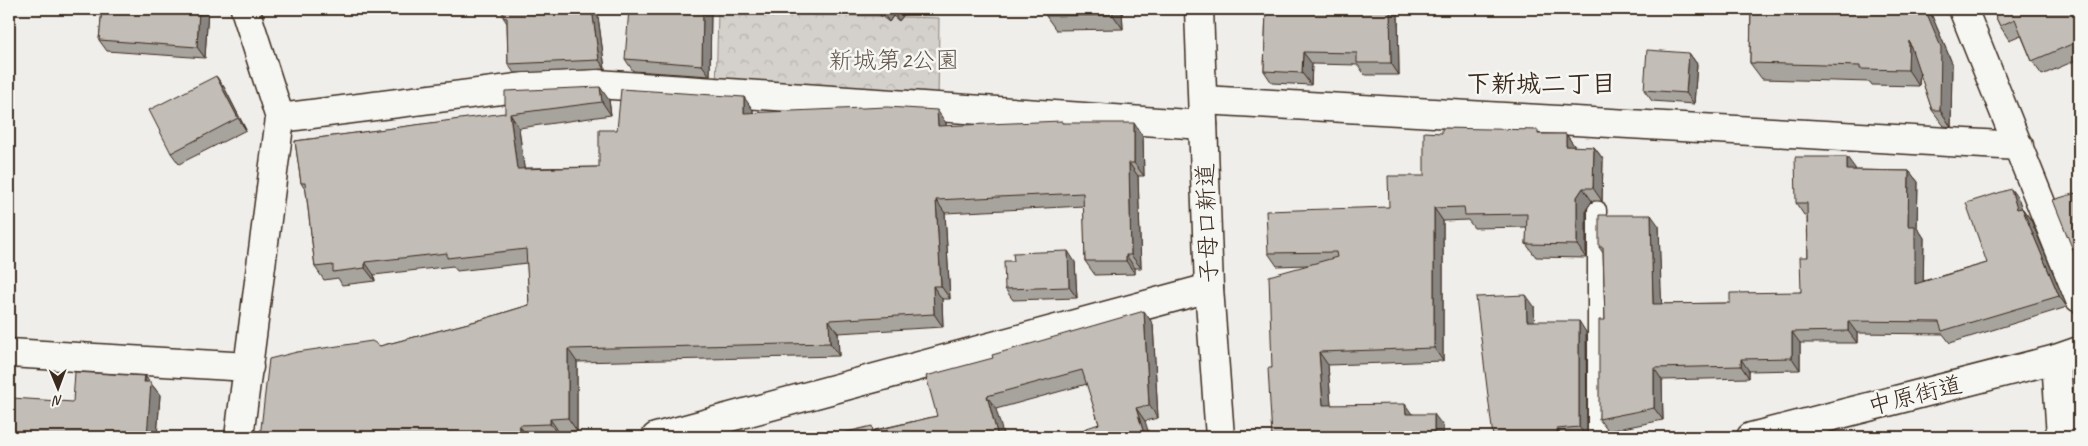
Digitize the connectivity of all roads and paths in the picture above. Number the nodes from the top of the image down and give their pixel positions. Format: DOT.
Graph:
graph roads {
  1 [pos="245,9"];
  2 [pos="1199,9"];
  3 [pos="1963,9"];
  4 [pos="1203,112"];
  5 [pos="280,118"];
  6 [pos="2019,146"];
  7 [pos="1597,210"];
  8 [pos="1209,288"];
  9 [pos="2079,298"];
  10 [pos="9,353"];
  11 [pos="2068,355"];
  12 [pos="248,367"];
  13 [pos="239,437"];
  14 [pos="656,437"];
  15 [pos="1220,437"];
  16 [pos="1597,437"];
  17 [pos="1751,437"];
  18 [pos="2061,437"];
  1 -- 5 [label="street"];
  2 -- 4 [label="street, 子母口新道"];
  3 -- 6 [label="street"];
  4 -- 5 [label="street"];
  4 -- 6 [label="street"];
  4 -- 8 [label="street, 子母口新道"];
  5 -- 12 [label="street"];
  6 -- 9 [label="street"];
  7 -- 16 [label="lane"];
  8 -- 14 [label="street"];
  8 -- 15 [label="street, 子母口新道"];
  10 -- 12 [label="street"];
  11 -- 17 [label="street, 中原街道"];
  11 -- 18 [label="street"];
  12 -- 13 [label="street"];
}
